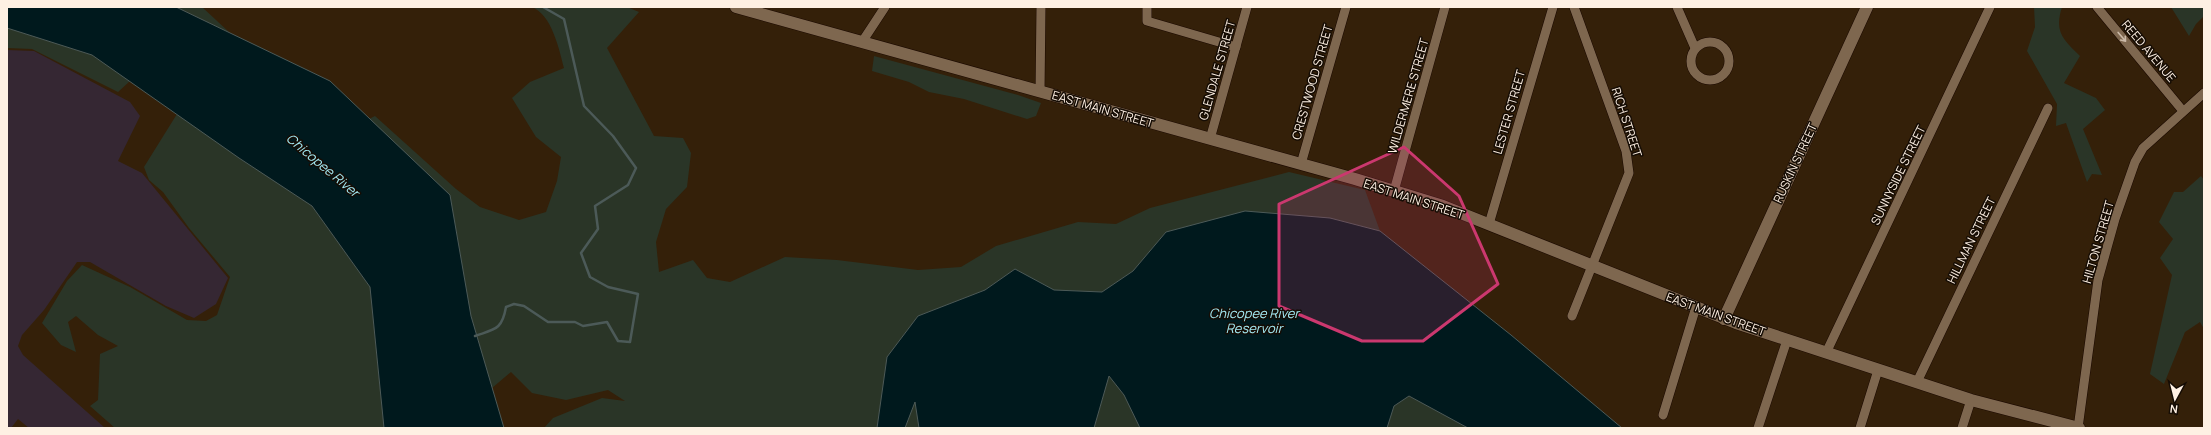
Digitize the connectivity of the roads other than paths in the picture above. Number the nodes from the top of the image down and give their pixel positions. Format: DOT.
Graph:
graph roads {
  1 [pos="736,7"];
  2 [pos="885,7"];
  3 [pos="1041,7"];
  4 [pos="1147,7"];
  5 [pos="1247,7"];
  6 [pos="1346,7"];
  7 [pos="1445,7"];
  8 [pos="1553,7"];
  9 [pos="1574,7"];
  10 [pos="1677,7"];
  11 [pos="1867,7"];
  12 [pos="1990,7"];
  13 [pos="2097,7"];
  14 [pos="768,11"];
  15 [pos="862,42"];
  16 [pos="1236,47"];
  17 [pos="1695,48"];
  18 [pos="1040,92"];
  19 [pos="2204,93"];
  20 [pos="2048,108"];
  21 [pos="2183,111"];
  22 [pos="1210,139"];
  23 [pos="1301,164"];
  24 [pos="1394,191"];
  25 [pos="1489,224"];
  26 [pos="1593,267"];
  27 [pos="1696,308"];
  28 [pos="1572,316"];
  29 [pos="1724,319"];
  30 [pos="1787,340"];
  31 [pos="1826,352"];
  32 [pos="1878,370"];
  33 [pos="1916,382"];
  34 [pos="1971,400"];
  35 [pos="1663,415"];
  36 [pos="1758,428"];
  37 [pos="1860,428"];
  38 [pos="1962,428"];
  39 [pos="2079,428"];
  1 -- 14 [label="main road, EAST MAIN STREET"];
  2 -- 15 [label="street"];
  3 -- 18 [label="street"];
  4 -- 16 [label="street"];
  5 -- 16 [label="street, GLENDALE STREET"];
  6 -- 23 [label="street, CRESTWOOD STREET"];
  7 -- 24 [label="street, WILDERMERE STREET"];
  8 -- 25 [label="street, LESTER STREET"];
  9 -- 26 [label="street, RICH STREET"];
  10 -- 17 [label="street"];
  11 -- 29 [label="main road, RUSKIN STREET"];
  12 -- 31 [label="street, SUNNYSIDE STREET"];
  13 -- 21 [label="street, REED AVENUE, one-way"];
  14 -- 15 [label="main road, EAST MAIN STREET"];
  15 -- 18 [label="main road, EAST MAIN STREET"];
  16 -- 22 [label="street, GLENDALE STREET"];
  17 -- 17 [label="street"];
  18 -- 22 [label="main road, EAST MAIN STREET"];
  19 -- 21 [label="street, HILTON STREET"];
  20 -- 33 [label="street, HILLMAN STREET"];
  21 -- 39 [label="street, HILTON STREET"];
  22 -- 23 [label="main road, EAST MAIN STREET"];
  23 -- 24 [label="main road, EAST MAIN STREET"];
  24 -- 25 [label="main road, EAST MAIN STREET"];
  25 -- 26 [label="main road, EAST MAIN STREET"];
  26 -- 27 [label="main road, EAST MAIN STREET"];
  26 -- 28 [label="street, RICH STREET"];
  27 -- 29 [label="main road, EAST MAIN STREET"];
  27 -- 35 [label="street"];
  29 -- 30 [label="main road, EAST MAIN STREET"];
  30 -- 31 [label="main road, EAST MAIN STREET"];
  30 -- 36 [label="street"];
  31 -- 32 [label="main road, EAST MAIN STREET"];
  32 -- 33 [label="main road, EAST MAIN STREET"];
  32 -- 37 [label="street"];
  33 -- 34 [label="main road, EAST MAIN STREET"];
  34 -- 38 [label="street"];
  34 -- 39 [label="main road, EAST MAIN STREET"];
}
